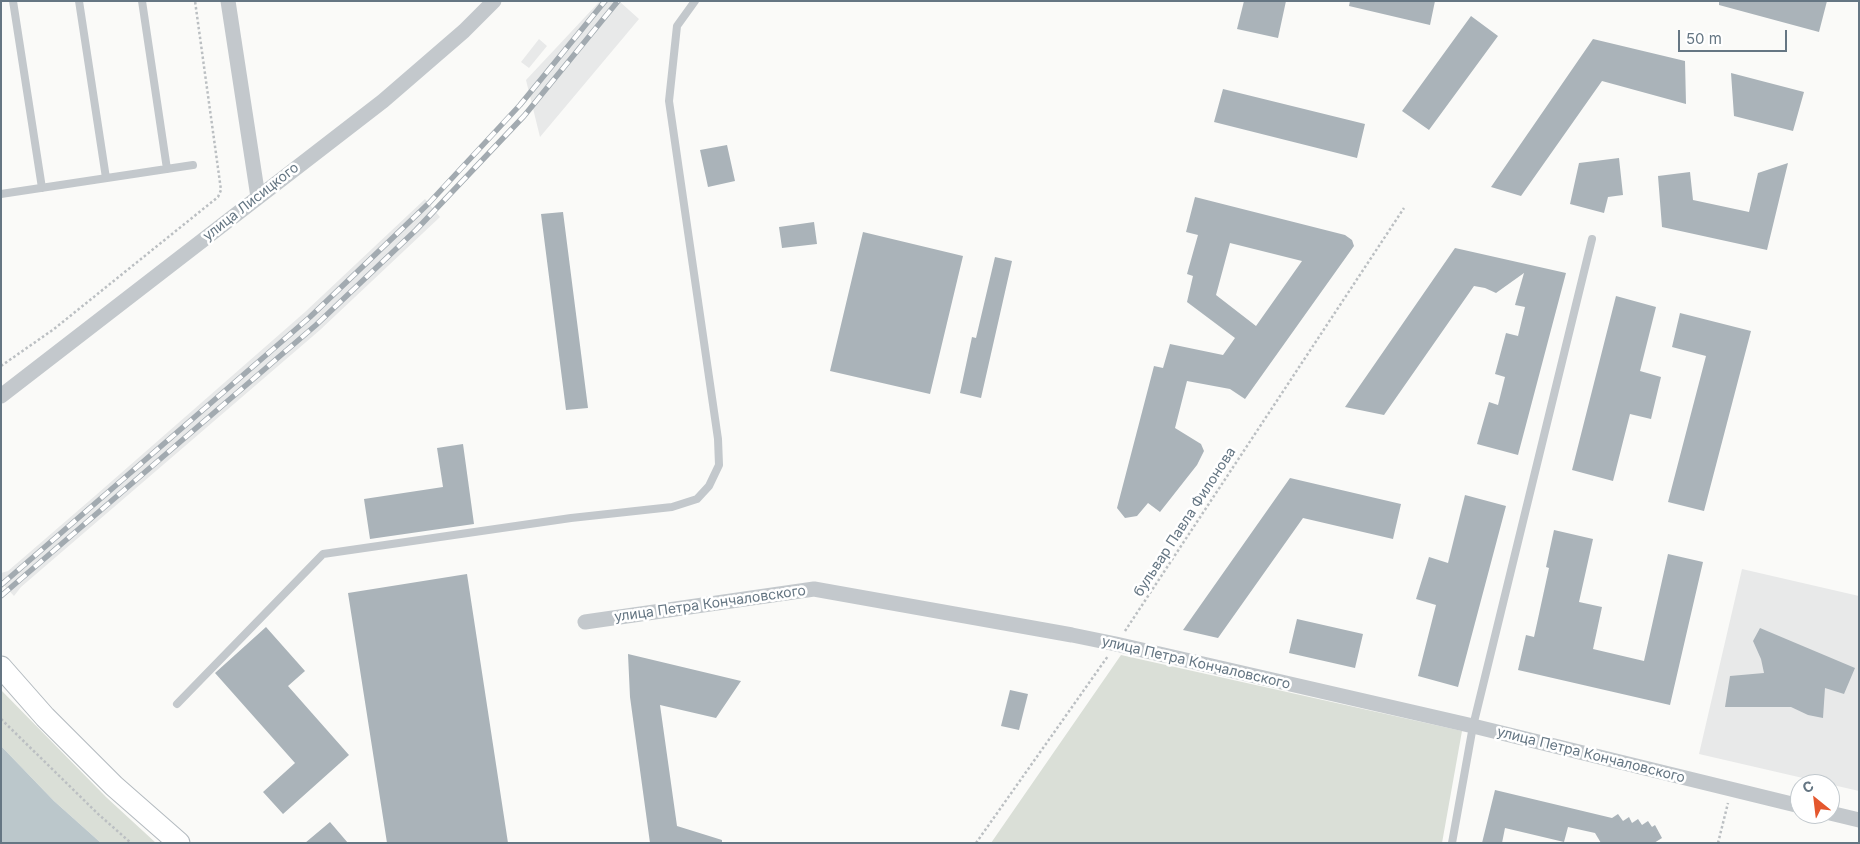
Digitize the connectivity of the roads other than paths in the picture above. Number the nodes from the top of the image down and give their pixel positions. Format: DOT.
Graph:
graph roads {
  1 [pos="13,1"];
  2 [pos="79,1"];
  3 [pos="142,1"];
  4 [pos="228,1"];
  5 [pos="494,1"];
  6 [pos="695,1"];
  7 [pos="193,165"];
  8 [pos="167,169"];
  9 [pos="106,178"];
  10 [pos="42,188"];
  11 [pos="1,194"];
  12 [pos="258,197"];
  13 [pos="1592,239"];
  14 [pos="1,396"];
  15 [pos="586,622"];
  16 [pos="1,667"];
  17 [pos="177,704"];
  18 [pos="1473,726"];
  19 [pos="1790,804"];
  20 [pos="1840,815"];
  21 [pos="1859,820"];
  22 [pos="179,843"];
  23 [pos="1452,843"];
  1 -- 10 [label="lane"];
  2 -- 9 [label="lane"];
  3 -- 8 [label="lane"];
  4 -- 12 [label="street"];
  5 -- 12 [label="street, улица Лисицкого"];
  6 -- 17 [label="lane"];
  7 -- 8 [label="lane"];
  8 -- 9 [label="lane"];
  9 -- 10 [label="lane"];
  10 -- 11 [label="lane"];
  12 -- 14 [label="street, улица Лисицкого"];
  13 -- 18 [label="lane"];
  15 -- 18 [label="street, улица Петра Кончаловского"];
  16 -- 22 [label="main road"];
  18 -- 19 [label="street, улица Петра Кончаловского"];
  18 -- 23 [label="lane"];
  20 -- 21 [label="street"];
}
